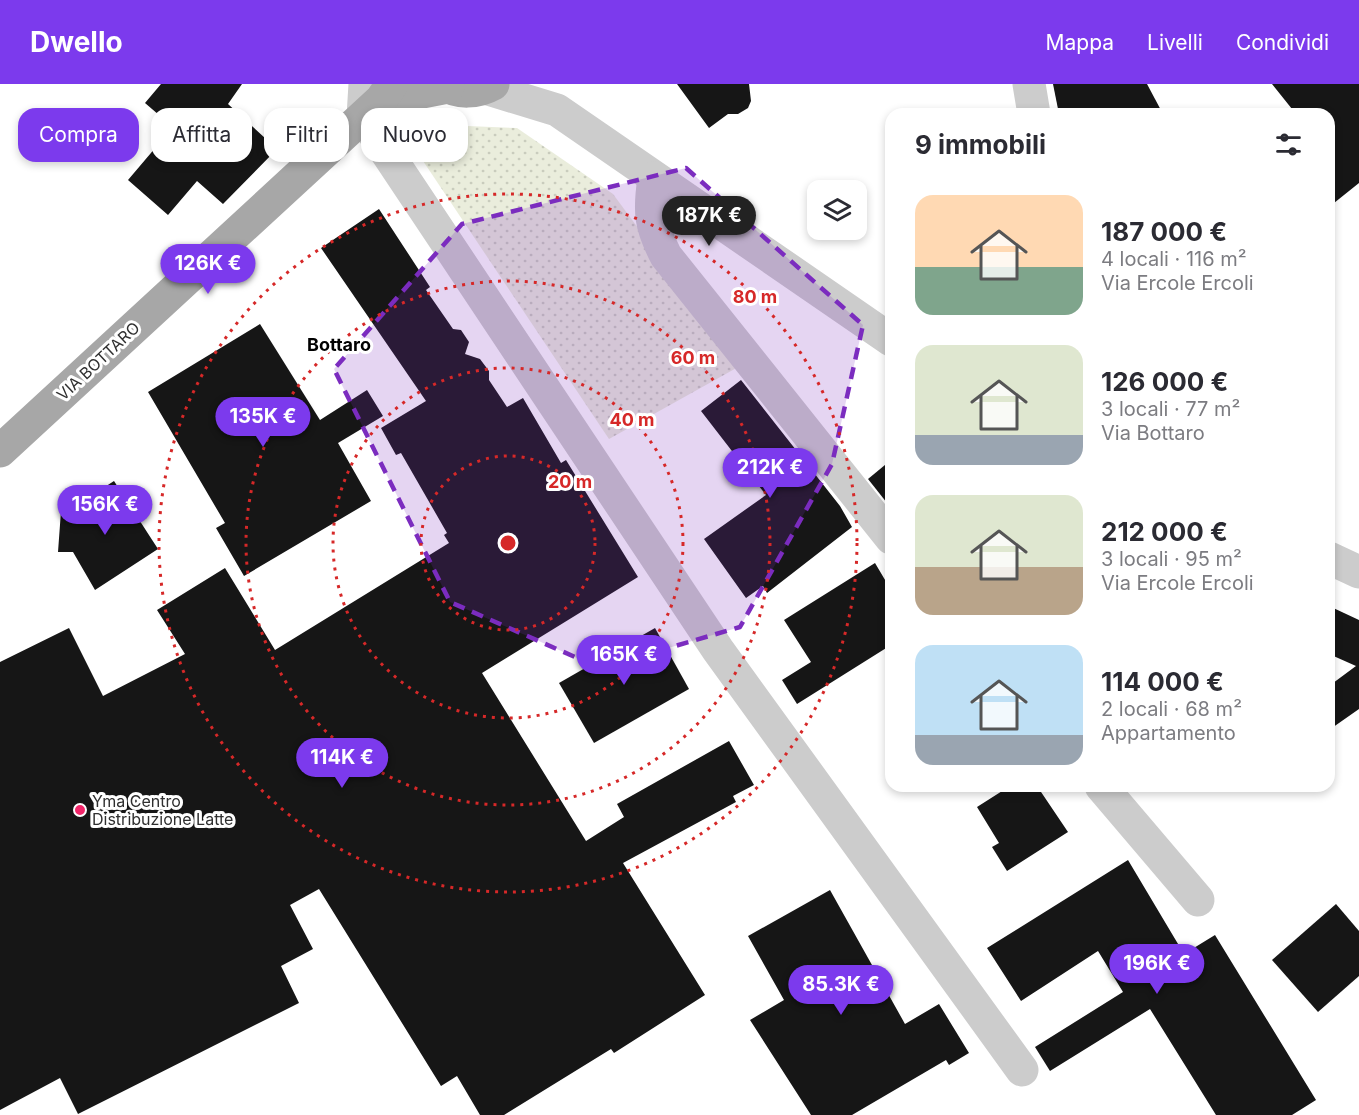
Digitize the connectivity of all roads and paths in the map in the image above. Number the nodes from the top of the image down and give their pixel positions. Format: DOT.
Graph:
graph roads {
  1 [pos="1029,84"];
  2 [pos="446,86"];
  3 [pos="489,86"];
  4 [pos="376,96"];
  5 [pos="551,97"];
  6 [pos="1033,108"];
  7 [pos="654,178"];
  8 [pos="885,336"];
  9 [pos="0,451"];
  10 [pos="885,530"];
  11 [pos="1335,561"];
  12 [pos="1359,572"];
  13 [pos="1106,792"];
  14 [pos="1198,900"];
  15 [pos="1022,1070"];
  1 -- 6 [label="street"];
  2 -- 3 [label="main road"];
  2 -- 4 [label="main road"];
  3 -- 5 [label="street"];
  4 -- 9 [label="main road, VIA BOTTARO"];
  4 -- 15 [label="street"];
  5 -- 7 [label="street"];
  7 -- 8 [label="street"];
  7 -- 10 [label="street"];
  11 -- 12 [label="street"];
  13 -- 14 [label="street"];
}
